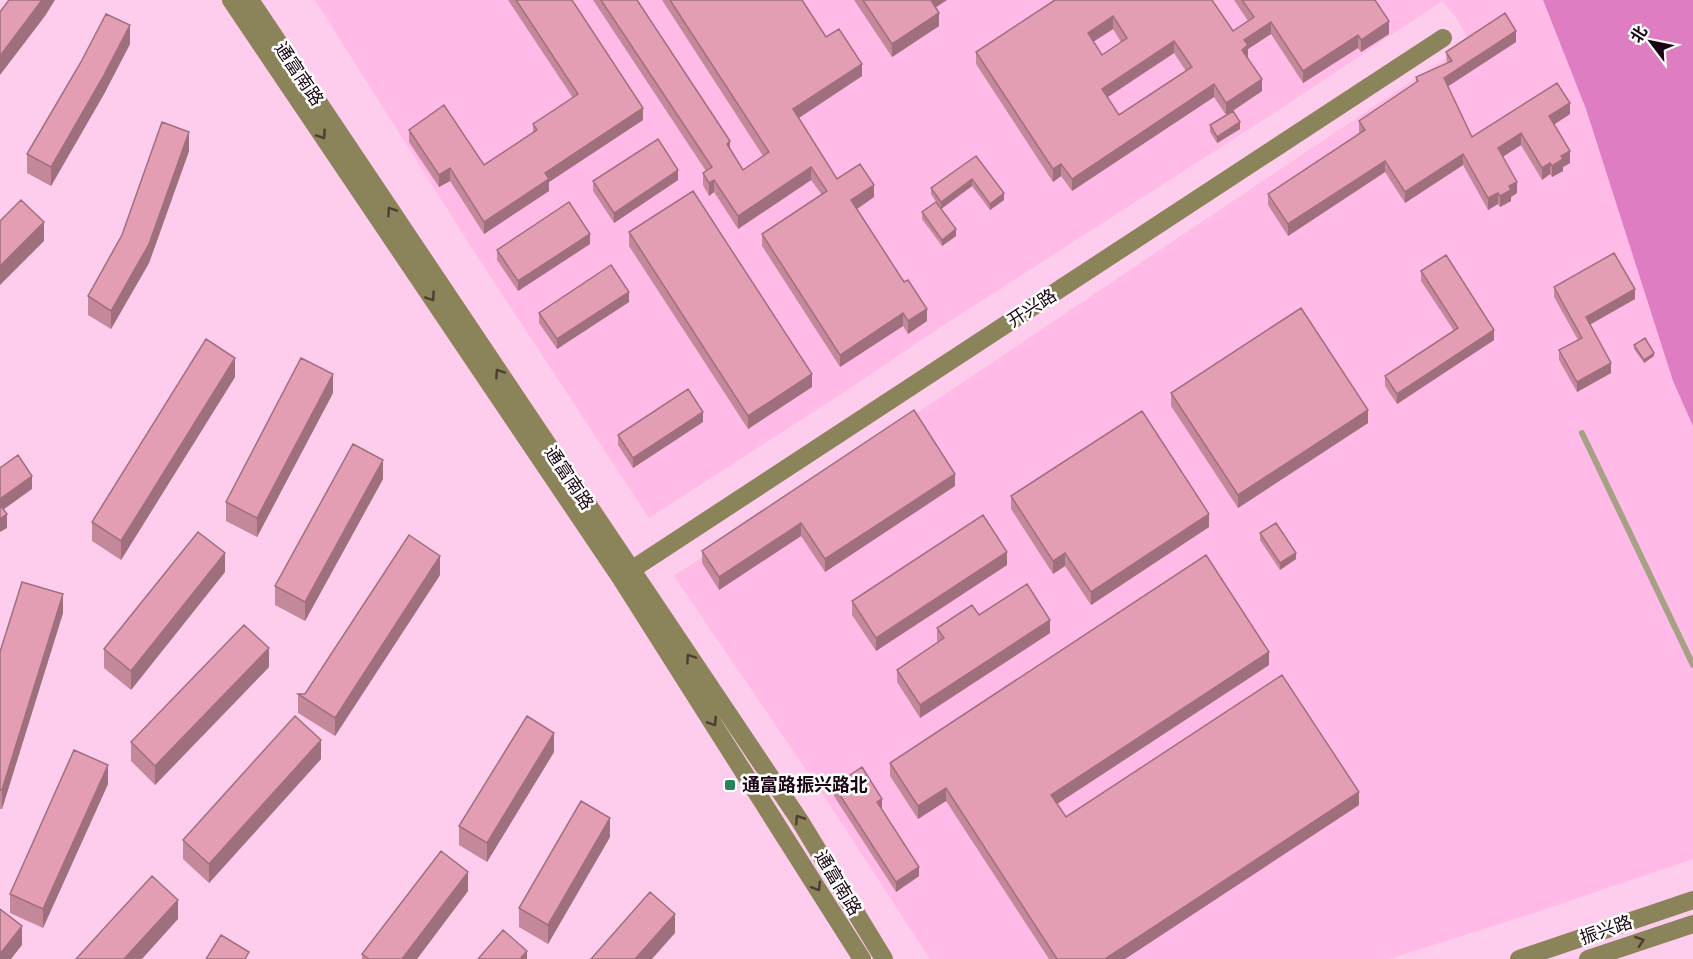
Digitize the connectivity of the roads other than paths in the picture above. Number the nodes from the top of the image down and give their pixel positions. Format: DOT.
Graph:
graph roads {
  1 [pos="231,0"];
  2 [pos="250,0"];
  3 [pos="1443,38"];
  4 [pos="1581,433"];
  5 [pos="626,574"];
  6 [pos="1693,665"];
  7 [pos="1693,900"];
  8 [pos="1693,924"];
  9 [pos="862,959"];
  10 [pos="884,959"];
  11 [pos="1519,959"];
  12 [pos="1588,959"];
  1 -- 5 [label="main road, 通富南路, one-way"];
  5 -- 2 [label="main road, 通富南路, one-way"];
  3 -- 5 [label="main road, 开兴路"];
  4 -- 6 [label="lane"];
  5 -- 9 [label="main road, 通富南路, one-way"];
  10 -- 5 [label="main road, 通富南路, one-way"];
  7 -- 11 [label="main road, 振兴路"];
  12 -- 8 [label="main road, 振兴路, one-way"];
}
